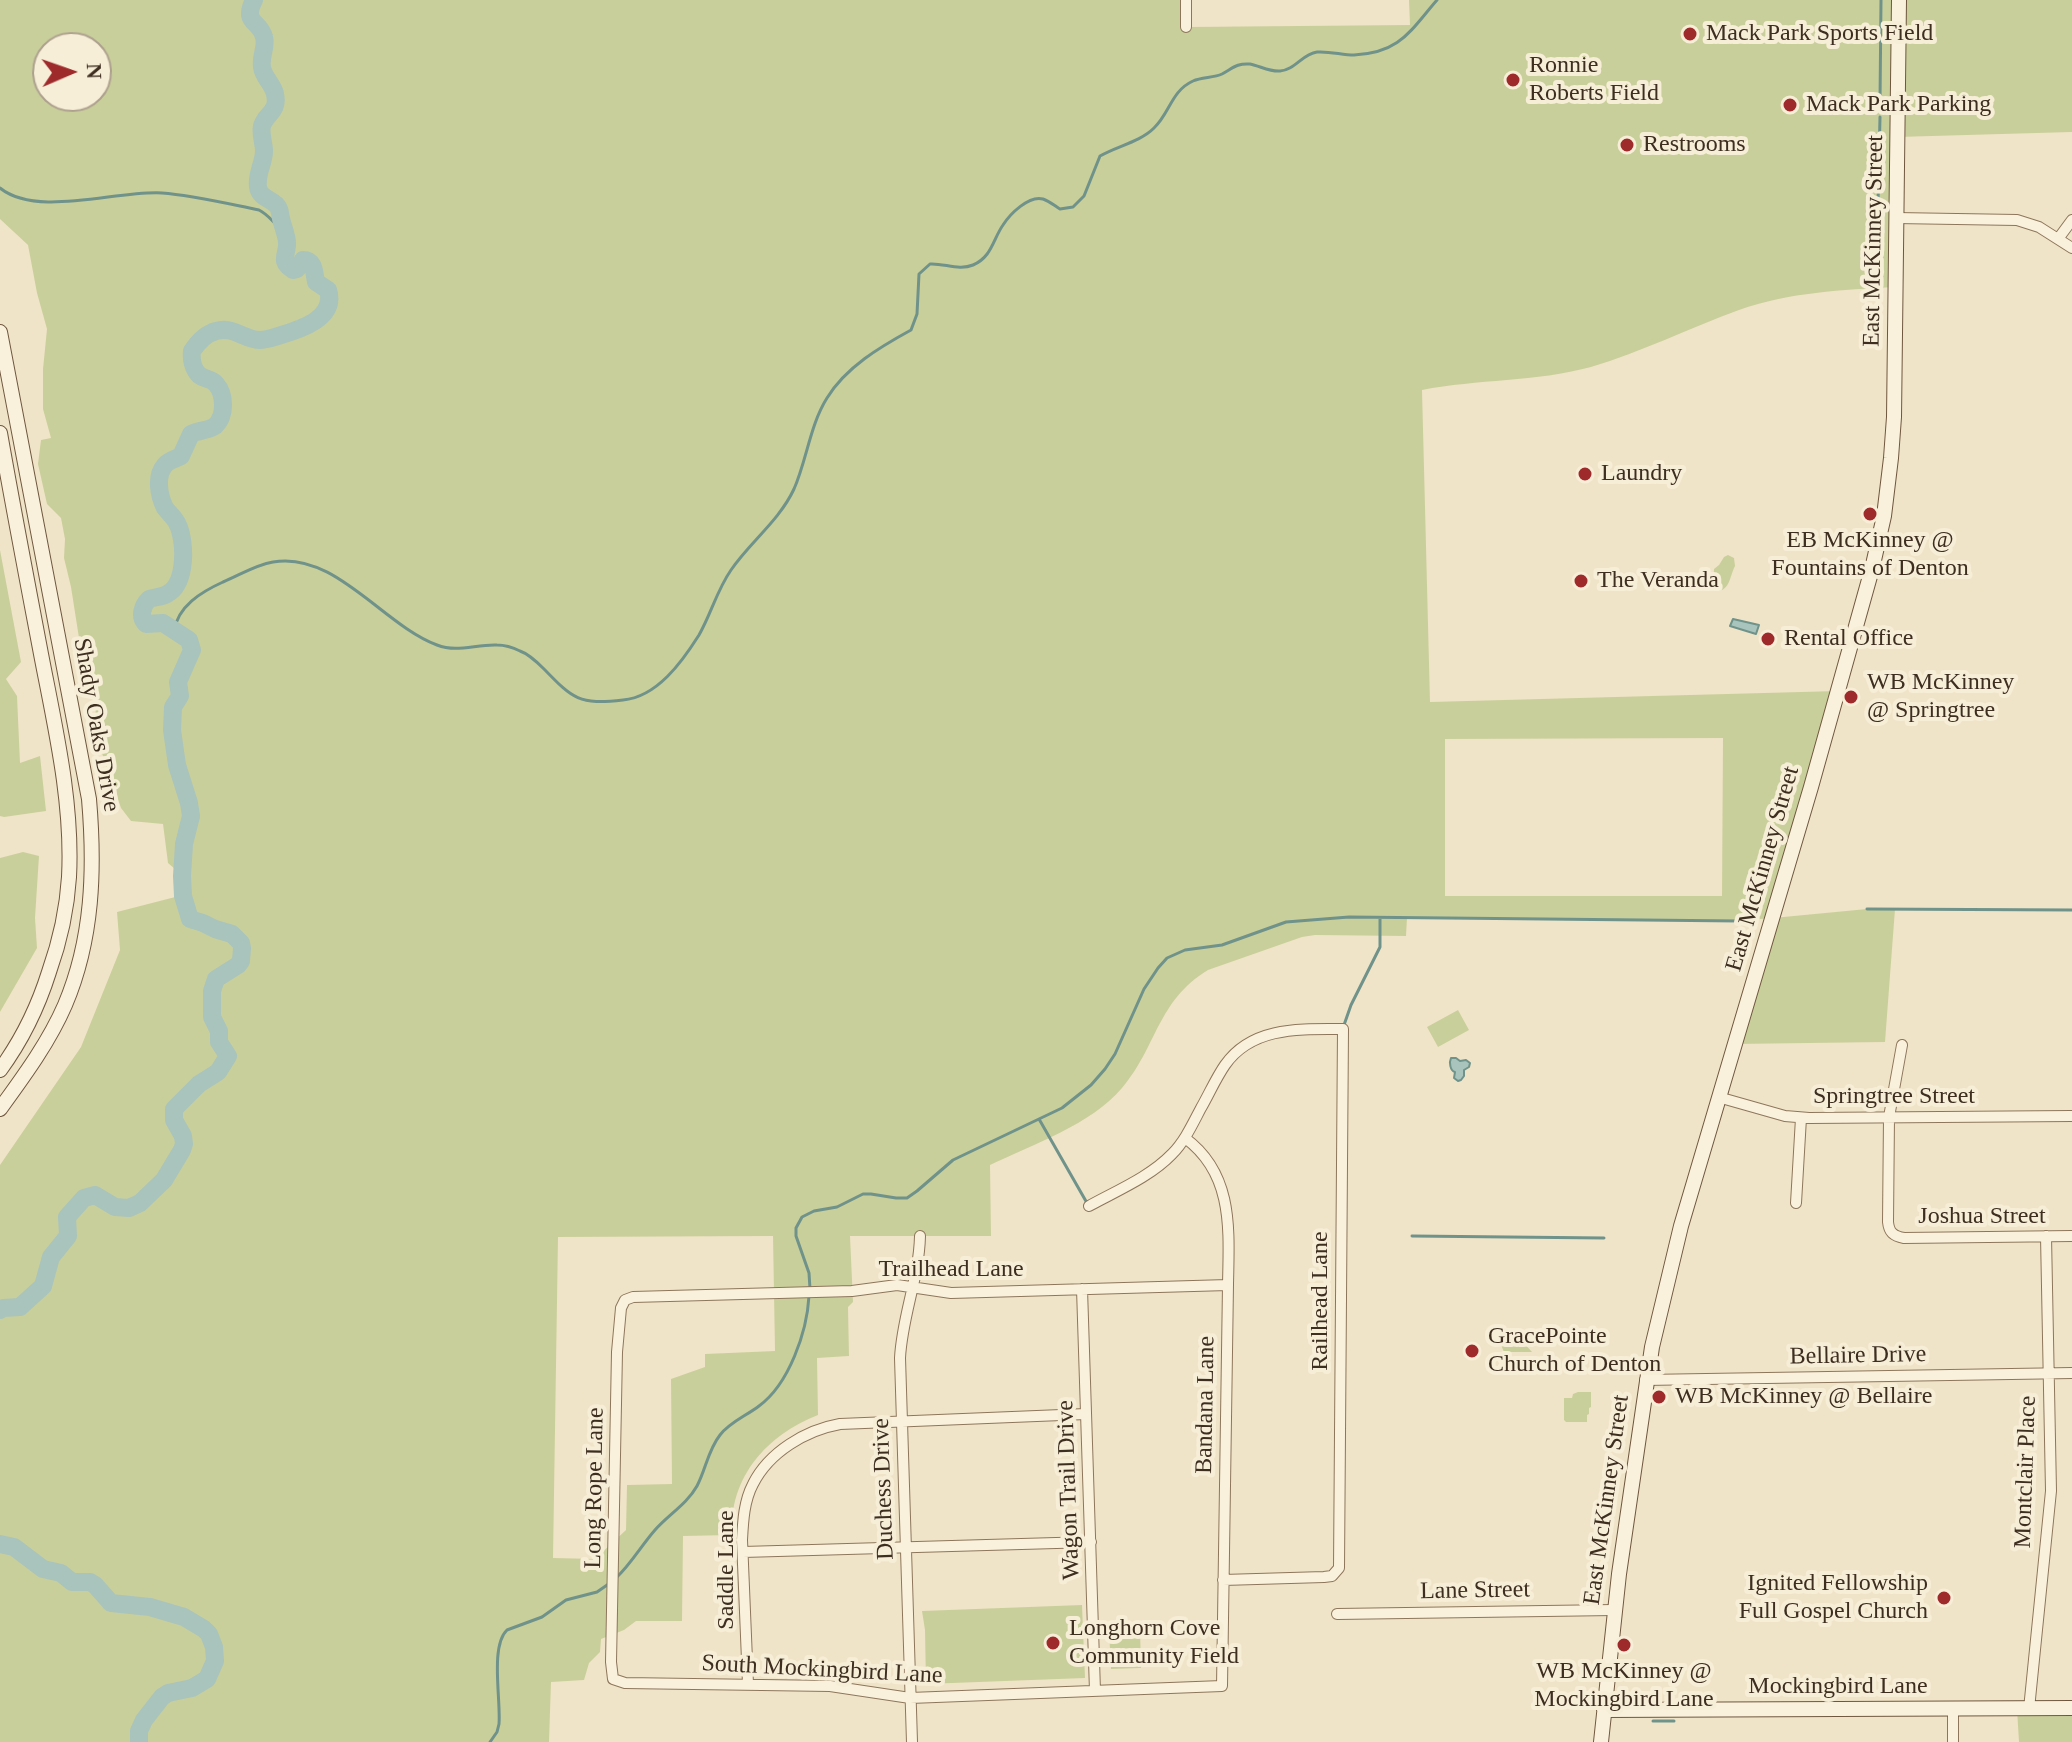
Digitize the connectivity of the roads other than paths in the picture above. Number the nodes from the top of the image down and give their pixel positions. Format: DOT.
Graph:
graph roads {
  1 [pos="1186,0"];
  2 [pos="1899,0"];
  3 [pos="1186,27"];
  4 [pos="1896,218"];
  5 [pos="2072,220"];
  6 [pos="2058,239"];
  7 [pos="2072,248"];
  8 [pos="0,332"];
  9 [pos="3,363"];
  10 [pos="0,433"];
  11 [pos="1902,1045"];
  12 [pos="0,1070"];
  13 [pos="1718,1097"];
  14 [pos="0,1109"];
  15 [pos="2072,1116"];
  16 [pos="1889,1117"];
  17 [pos="1801,1118"];
  18 [pos="1185,1138"];
  19 [pos="1796,1203"];
  20 [pos="1089,1206"];
  21 [pos="920,1236"];
  22 [pos="2046,1236"];
  23 [pos="2072,1236"];
  24 [pos="1228,1285"];
  25 [pos="914,1286"];
  26 [pos="1082,1289"];
  27 [pos="625,1300"];
  28 [pos="2048,1373"];
  29 [pos="2072,1373"];
  30 [pos="1645,1380"];
  31 [pos="1086,1414"];
  32 [pos="902,1422"];
  33 [pos="1091,1542"];
  34 [pos="906,1548"];
  35 [pos="743,1552"];
  36 [pos="1223,1580"];
  37 [pos="1614,1610"];
  38 [pos="1337,1614"];
  39 [pos="613,1679"];
  40 [pos="748,1684"];
  41 [pos="1222,1686"];
  42 [pos="1095,1691"];
  43 [pos="910,1698"];
  44 [pos="2072,1708"];
  45 [pos="1953,1709"];
  46 [pos="2029,1709"];
  47 [pos="1604,1710"];
  48 [pos="912,1742"];
  49 [pos="1601,1742"];
  50 [pos="1953,1742"];
  1 -- 3 [label="street"];
  2 -- 4 [label="street, East McKinney Street"];
  4 -- 6 [label="street"];
  4 -- 13 [label="street, East McKinney Street"];
  5 -- 6 [label="street"];
  6 -- 7 [label="street"];
  8 -- 9 [label="street, Shady Oaks Drive"];
  9 -- 14 [label="street, Shady Oaks Drive"];
  10 -- 12 [label="street, Shady Oaks Drive"];
  11 -- 16 [label="street"];
  13 -- 17 [label="street, Springtree Street"];
  13 -- 30 [label="street, East McKinney Street"];
  15 -- 16 [label="street, Springtree Street"];
  16 -- 17 [label="street, Springtree Street"];
  16 -- 22 [label="street, Joshua Street"];
  17 -- 19 [label="street"];
  18 -- 20 [label="street"];
  18 -- 24 [label="street, Bandana Lane"];
  18 -- 36 [label="street, Railhead Lane"];
  21 -- 25 [label="street, Duchess Drive"];
  22 -- 23 [label="street, Joshua Street"];
  22 -- 28 [label="street, Montclair Place"];
  24 -- 26 [label="street, Trailhead Lane"];
  24 -- 36 [label="street, Bandana Lane"];
  25 -- 26 [label="street, Trailhead Lane"];
  25 -- 27 [label="street, Trailhead Lane"];
  25 -- 32 [label="street, Duchess Drive"];
  26 -- 31 [label="street, Wagon Trail Drive"];
  27 -- 39 [label="street, Long Rope Lane"];
  28 -- 29 [label="street, Bellaire Drive"];
  28 -- 30 [label="street, Bellaire Drive"];
  28 -- 46 [label="street, Montclair Place"];
  30 -- 37 [label="street, East McKinney Street"];
  31 -- 32 [label="street, Saddle Lane"];
  31 -- 33 [label="street, Wagon Trail Drive"];
  32 -- 34 [label="street, Duchess Drive"];
  32 -- 35 [label="street, Saddle Lane"];
  33 -- 34 [label="street"];
  33 -- 42 [label="street, Wagon Trail Drive"];
  34 -- 35 [label="street"];
  34 -- 43 [label="street, Duchess Drive"];
  35 -- 40 [label="street, Saddle Lane"];
  36 -- 41 [label="street, Bandana Lane"];
  37 -- 38 [label="street, Lane Street"];
  37 -- 47 [label="street, East McKinney Street"];
  39 -- 40 [label="street, South Mockingbird Lane"];
  40 -- 43 [label="street, South Mockingbird Lane"];
  41 -- 42 [label="street, South Mockingbird Lane"];
  42 -- 43 [label="street, South Mockingbird Lane"];
  43 -- 48 [label="street, Duchess Drive"];
  44 -- 46 [label="street, Mockingbird Lane"];
  45 -- 46 [label="street, Mockingbird Lane"];
  45 -- 47 [label="street, Mockingbird Lane"];
  45 -- 50 [label="street"];
  47 -- 49 [label="street, East McKinney Street"];
}
